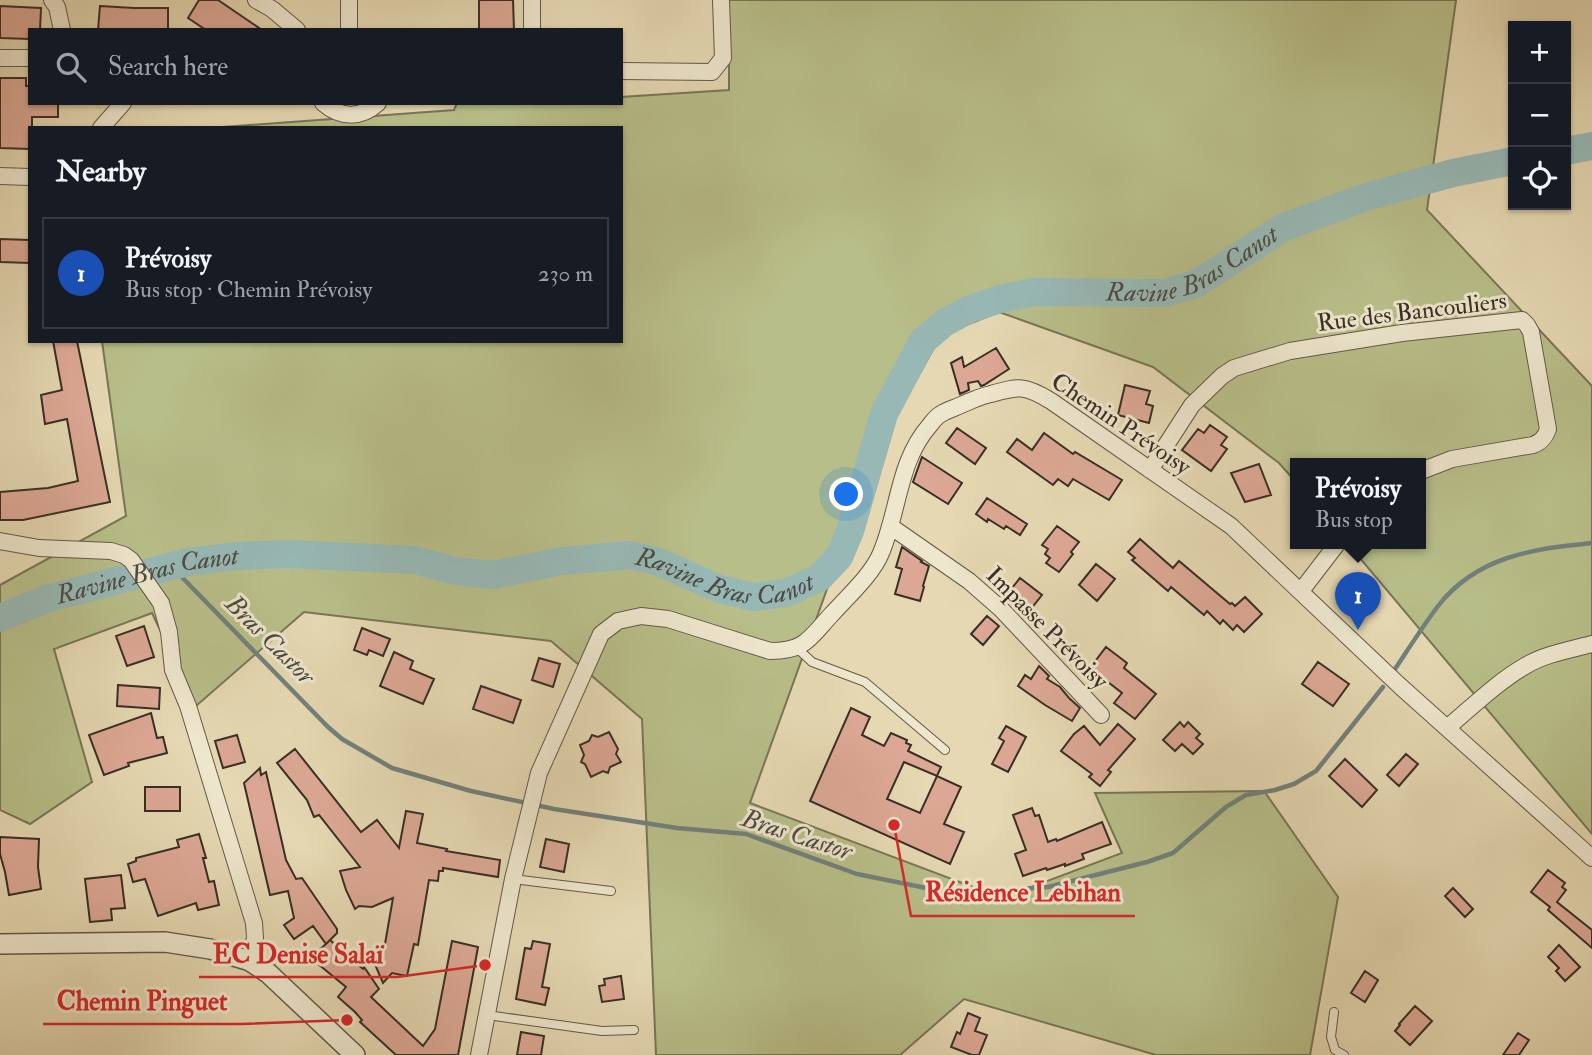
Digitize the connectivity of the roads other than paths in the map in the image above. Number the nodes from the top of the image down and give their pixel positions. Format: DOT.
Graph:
graph roads {
  1 [pos="52,0"];
  2 [pos="256,0"];
  3 [pos="349,0"];
  4 [pos="531,0"];
  5 [pos="721,0"];
  6 [pos="62,28"];
  7 [pos="295,28"];
  8 [pos="349,28"];
  9 [pos="532,28"];
  10 [pos="0,58"];
  11 [pos="28,58"];
  12 [pos="623,71"];
  13 [pos="121,105"];
  14 [pos="326,105"];
  15 [pos="376,105"];
  16 [pos="103,126"];
  17 [pos="0,176"];
  18 [pos="28,177"];
  19 [pos="1426,469"];
  20 [pos="1150,470"];
  21 [pos="890,526"];
  22 [pos="0,541"];
  23 [pos="1333,549"];
  24 [pos="1301,591"];
  25 [pos="1592,644"];
  26 [pos="797,648"];
  27 [pos="1101,715"];
  28 [pos="1447,728"];
  29 [pos="945,750"];
  30 [pos="1592,858"];
  31 [pos="513,879"];
  32 [pos="611,891"];
  33 [pos="0,944"];
  34 [pos="250,961"];
  35 [pos="1334,1012"];
  36 [pos="487,1015"];
  37 [pos="634,1030"];
  38 [pos="355,1055"];
  39 [pos="479,1055"];
  40 [pos="1344,1055"];
  1 -- 6 [label="street"];
  2 -- 7 [label="street"];
  3 -- 8 [label="street"];
  4 -- 9 [label="street"];
  5 -- 12 [label="street"];
  10 -- 11 [label="street"];
  13 -- 16 [label="street"];
  14 -- 15 [label="street"];
  17 -- 18 [label="street"];
  19 -- 20 [label="street, Rue des Bancouliers"];
  20 -- 21 [label="street, Chemin Prévoisy"];
  20 -- 24 [label="street, Chemin Prévoisy"];
  21 -- 26 [label="street, Chemin Prévoisy"];
  21 -- 27 [label="street, Impasse Prévoisy"];
  22 -- 34 [label="street"];
  23 -- 24 [label="street"];
  24 -- 28 [label="street, Chemin Prévoisy"];
  25 -- 28 [label="street"];
  26 -- 29 [label="lane"];
  26 -- 31 [label="street"];
  28 -- 30 [label="street, Chemin Prévoisy"];
  31 -- 32 [label="lane"];
  31 -- 36 [label="street"];
  33 -- 34 [label="street"];
  34 -- 38 [label="street"];
  35 -- 40 [label="lane"];
  36 -- 37 [label="lane"];
  36 -- 39 [label="street"];
}
